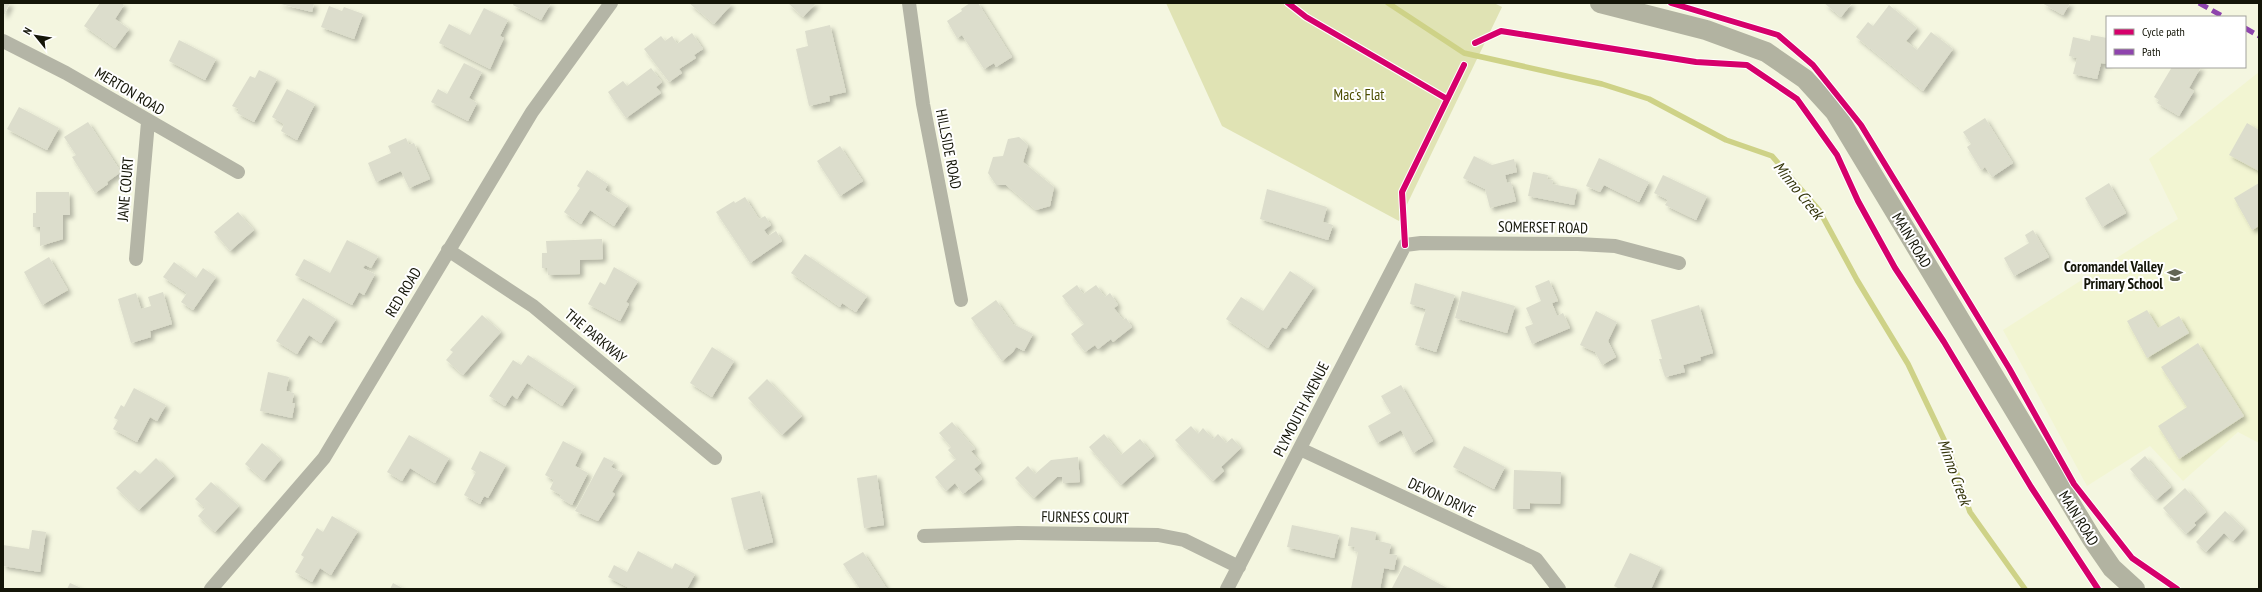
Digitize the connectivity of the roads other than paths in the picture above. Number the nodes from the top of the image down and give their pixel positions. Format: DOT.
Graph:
graph roads {
  1 [pos="612,3"];
  2 [pos="909,3"];
  3 [pos="1600,3"];
  4 [pos="3,41"];
  5 [pos="148,122"];
  6 [pos="238,172"];
  7 [pos="1405,245"];
  8 [pos="448,250"];
  9 [pos="136,259"];
  10 [pos="1680,263"];
  11 [pos="961,300"];
  12 [pos="1300,449"];
  13 [pos="715,458"];
  14 [pos="924,536"];
  15 [pos="1238,567"];
  16 [pos="212,589"];
  17 [pos="1227,589"];
  18 [pos="1560,589"];
  19 [pos="2135,589"];
  1 -- 8 [label="street, RED ROAD"];
  2 -- 11 [label="street, HILLSIDE ROAD"];
  3 -- 19 [label="main road, MAIN ROAD"];
  4 -- 5 [label="street, MERTON ROAD"];
  5 -- 6 [label="street, MERTON ROAD"];
  5 -- 9 [label="street, JANE COURT"];
  7 -- 10 [label="street, SOMERSET ROAD"];
  7 -- 12 [label="street, PLYMOUTH AVENUE"];
  8 -- 13 [label="street, THE PARKWAY"];
  8 -- 16 [label="street, RED ROAD"];
  12 -- 15 [label="street, PLYMOUTH AVENUE"];
  12 -- 18 [label="street, DEVON DRIVE"];
  14 -- 15 [label="street, FURNESS COURT"];
  15 -- 17 [label="street, PLYMOUTH AVENUE"];
}
